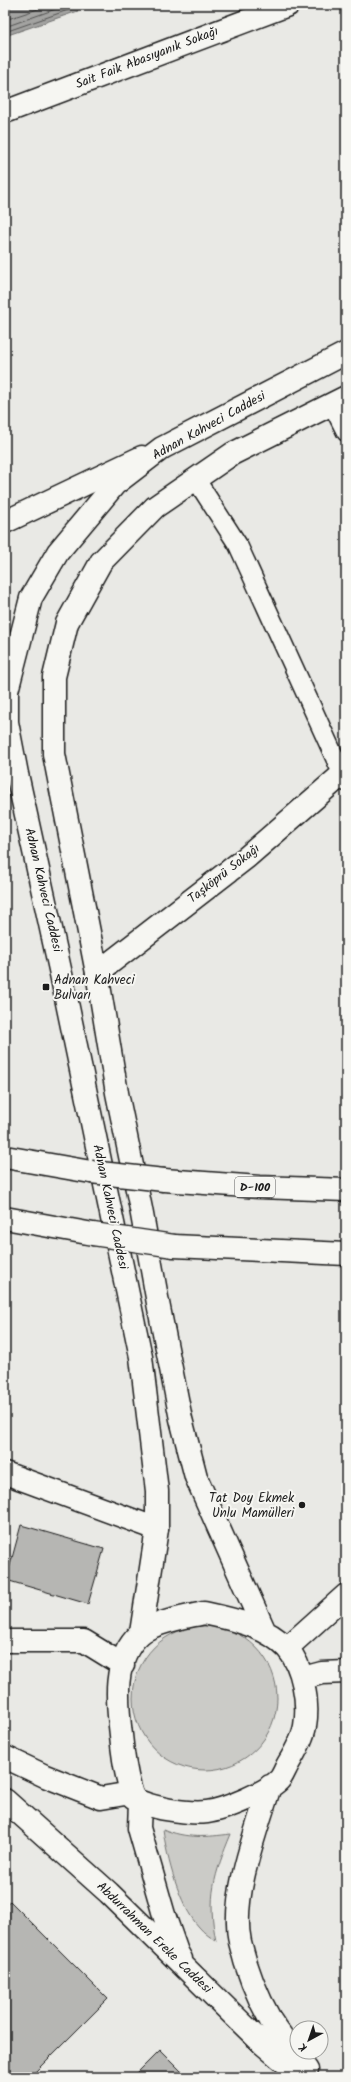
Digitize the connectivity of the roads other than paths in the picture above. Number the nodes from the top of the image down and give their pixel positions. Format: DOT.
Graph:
graph roads {
  1 [pos="288,5"];
  2 [pos="5,112"];
  3 [pos="346,353"];
  4 [pos="339,401"];
  5 [pos="346,432"];
  6 [pos="162,448"];
  7 [pos="196,478"];
  8 [pos="5,522"];
  9 [pos="11,770"];
  10 [pos="345,776"];
  11 [pos="97,973"];
  12 [pos="5,1157"];
  13 [pos="346,1190"];
  14 [pos="5,1218"];
  15 [pos="346,1254"];
  16 [pos="5,1472"];
  17 [pos="157,1529"];
  18 [pos="346,1595"];
  19 [pos="264,1632"];
  20 [pos="141,1633"];
  21 [pos="5,1641"];
  22 [pos="287,1648"];
  23 [pos="123,1665"];
  24 [pos="346,1672"];
  25 [pos="303,1678"];
  26 [pos="5,1757"];
  27 [pos="270,1786"];
  28 [pos="136,1798"];
  29 [pos="5,1800"];
  30 [pos="203,1986"];
  31 [pos="302,2077"];
  32 [pos="313,2077"];
  1 -- 2 [label="main road, Sait Faik Abasıyanık Sokağı"];
  3 -- 6 [label="main road, Adnan Kahveci Caddesi"];
  4 -- 5 [label="lane"];
  4 -- 7 [label="main road"];
  6 -- 8 [label="main road"];
  6 -- 9 [label="main road, Adnan Kahveci Caddesi"];
  7 -- 10 [label="lane"];
  7 -- 11 [label="main road"];
  9 -- 17 [label="main road, Adnan Kahveci Caddesi"];
  10 -- 11 [label="main road, Taşköprü Sokağı"];
  11 -- 19 [label="main road"];
  12 -- 13 [label="main road, D-100, bridge"];
  14 -- 15 [label="main road, bridge"];
  16 -- 17 [label="main road"];
  17 -- 20 [label="main road, Adnan Kahveci Caddesi"];
  18 -- 22 [label="main road"];
  19 -- 20 [label="main road"];
  19 -- 22 [label="main road"];
  20 -- 23 [label="main road"];
  21 -- 23 [label="main road"];
  22 -- 25 [label="main road"];
  23 -- 28 [label="main road"];
  24 -- 25 [label="main road"];
  25 -- 27 [label="main road"];
  26 -- 28 [label="main road"];
  27 -- 28 [label="main road"];
  27 -- 32 [label="main road"];
  28 -- 30 [label="main road"];
  29 -- 30 [label="main road, Abdurrahman Ereke Caddesi"];
  30 -- 31 [label="main road, Abdurrahman Ereke Caddesi"];
}
